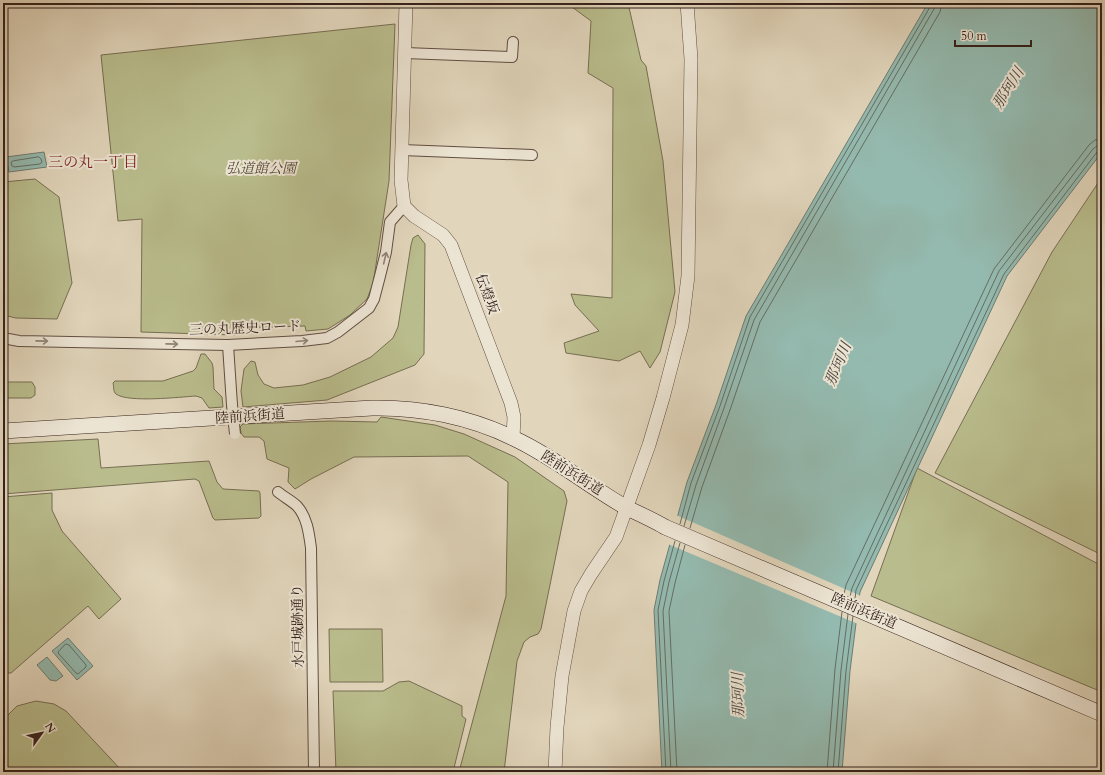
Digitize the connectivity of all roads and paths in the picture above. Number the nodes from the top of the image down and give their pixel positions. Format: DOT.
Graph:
graph roads {
  1 [pos="406,3"];
  2 [pos="687,3"];
  3 [pos="513,42"];
  4 [pos="405,52"];
  5 [pos="402,150"];
  6 [pos="532,155"];
  7 [pos="404,206"];
  8 [pos="3,338"];
  9 [pos="228,345"];
  10 [pos="3,431"];
  11 [pos="235,435"];
  12 [pos="513,438"];
  13 [pos="278,492"];
  14 [pos="627,507"];
  15 [pos="1102,714"];
  16 [pos="314,772"];
  17 [pos="555,772"];
  1 -- 4 [label="street"];
  2 -- 14 [label="street"];
  3 -- 4 [label="street"];
  4 -- 5 [label="street"];
  5 -- 6 [label="street"];
  5 -- 7 [label="street"];
  9 -- 7 [label="street, 三の丸歴史ロード, one-way"];
  7 -- 12 [label="street, 伝燈坂"];
  8 -- 9 [label="street, 三の丸歴史ロード, one-way"];
  9 -- 11 [label="street, bridge"];
  10 -- 12 [label="main road, 陸前浜街道"];
  12 -- 14 [label="main road, 陸前浜街道"];
  13 -- 16 [label="street, 水戸城跡通り"];
  14 -- 15 [label="main road, 陸前浜街道"];
  14 -- 17 [label="street"];
}
